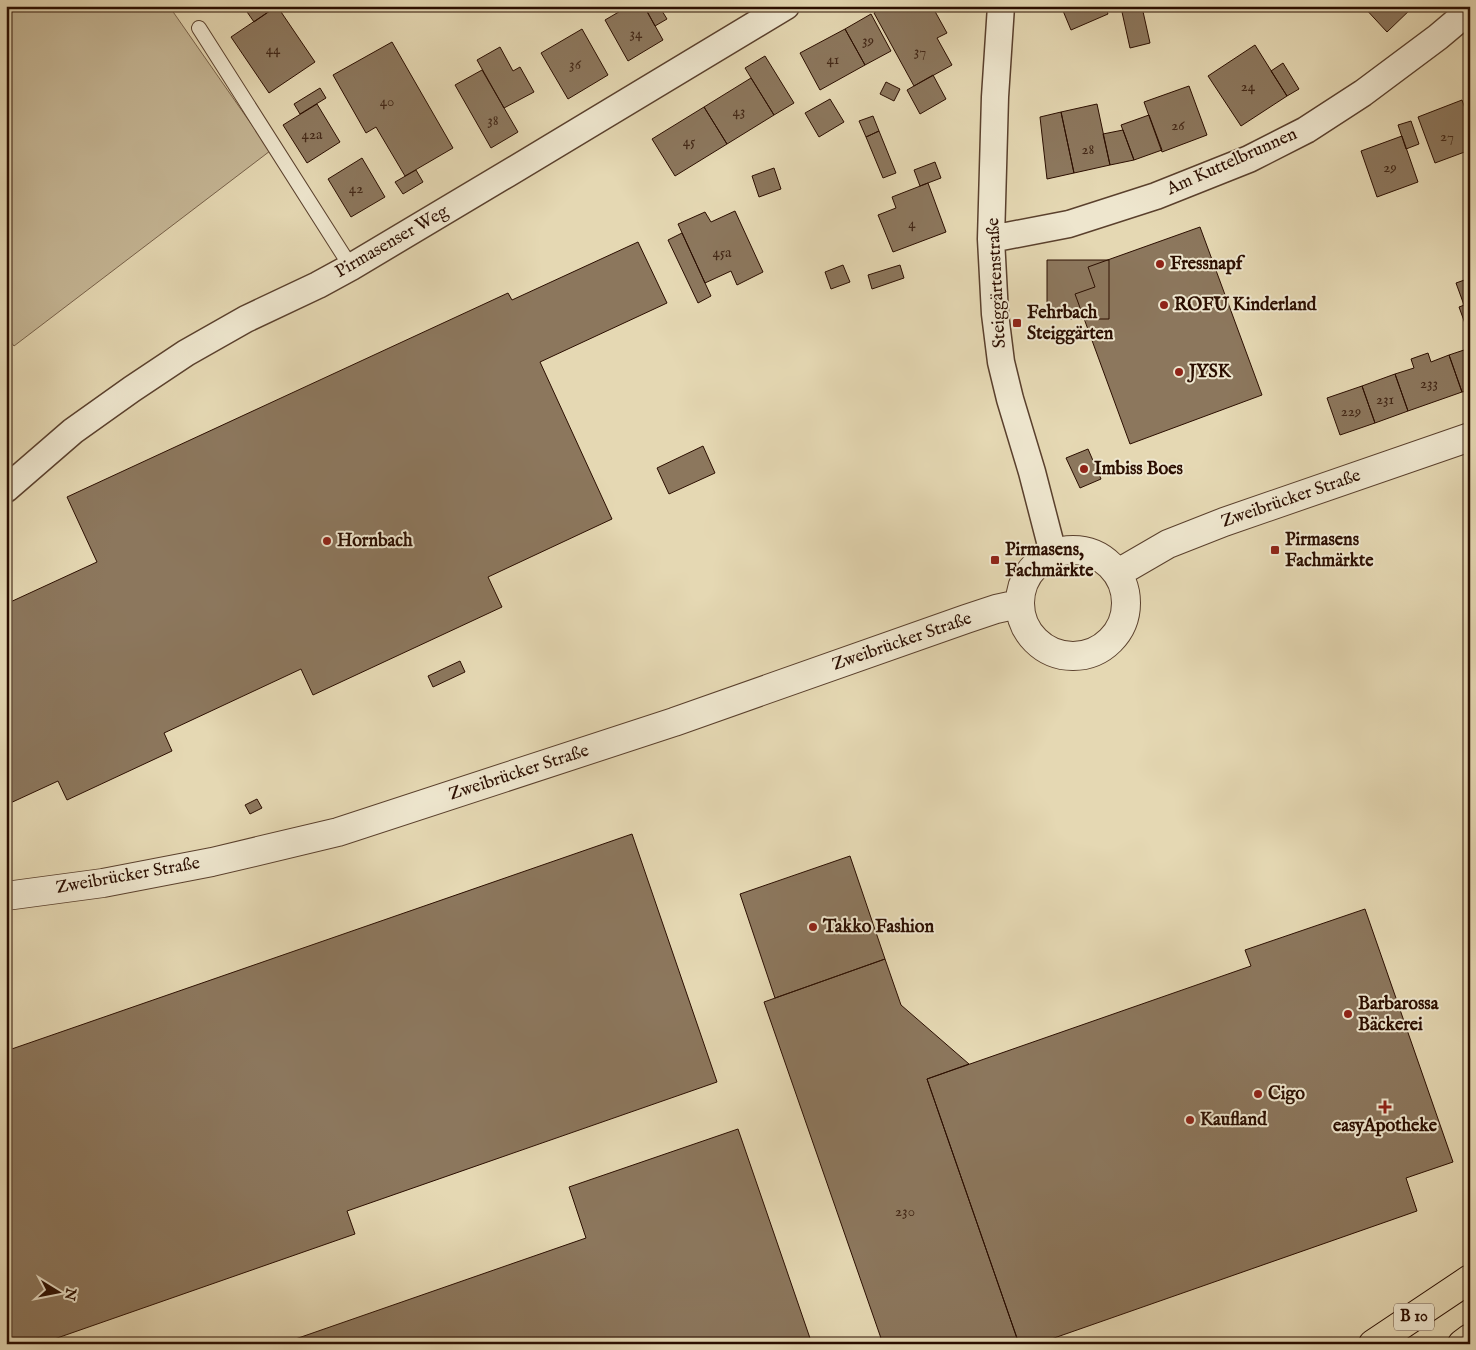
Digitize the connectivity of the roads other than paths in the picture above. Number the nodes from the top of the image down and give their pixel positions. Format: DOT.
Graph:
graph roads {
  1 [pos="786,6"];
  2 [pos="1001,6"];
  3 [pos="1470,10"];
  4 [pos="199,28"];
  5 [pos="991,239"];
  6 [pos="351,267"];
  7 [pos="1470,437"];
  8 [pos="6,489"];
  9 [pos="1053,553"];
  10 [pos="1118,573"];
  11 [pos="1019,604"];
  12 [pos="6,896"];
  13 [pos="1470,1279"];
  14 [pos="1470,1338"];
  15 [pos="1373,1344"];
  16 [pos="1462,1344"];
  1 -- 6 [label="street, Pirmasenser Weg"];
  2 -- 5 [label="street, Steiggärtenstraße"];
  3 -- 5 [label="street, Am Kuttelbrunnen"];
  4 -- 6 [label="lane"];
  5 -- 9 [label="street, Steiggärtenstraße"];
  6 -- 8 [label="street, Pirmasenser Weg"];
  7 -- 10 [label="street, Zweibrücker Straße"];
  9 -- 10 [label="street"];
  9 -- 11 [label="street"];
  10 -- 11 [label="street"];
  11 -- 12 [label="street, Zweibrücker Straße"];
  13 -- 15 [label="highway, B 10"];
  14 -- 16 [label="highway"];
}
